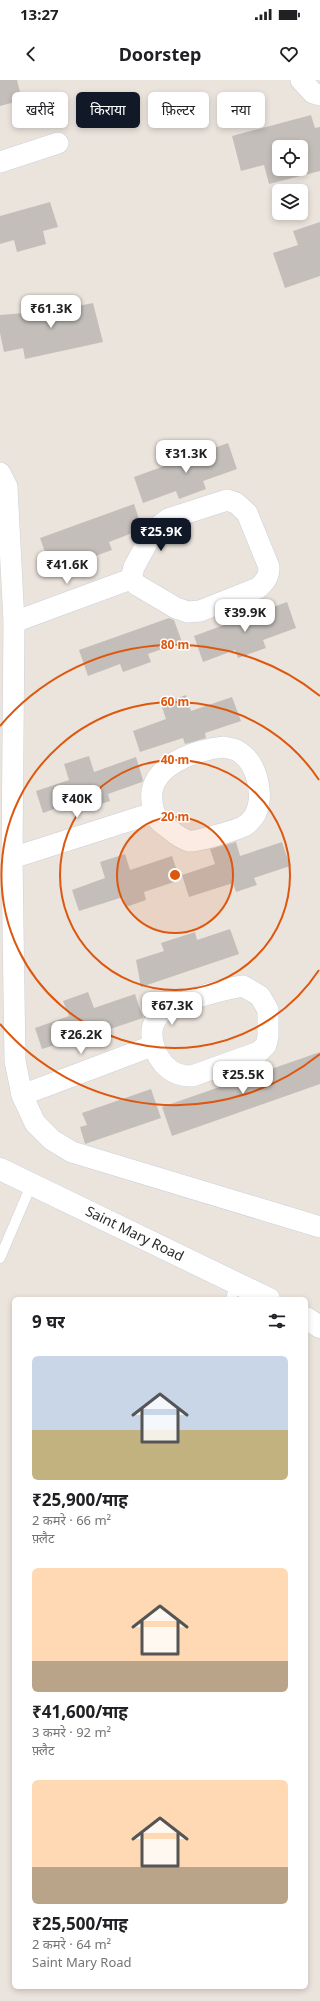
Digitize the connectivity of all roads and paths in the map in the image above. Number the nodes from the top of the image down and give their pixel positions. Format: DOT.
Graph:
graph roads {
  1 [pos="300,80"];
  2 [pos="320,95"];
  3 [pos="58,143"];
  4 [pos="0,162"];
  5 [pos="0,473"];
  6 [pos="131,579"];
  7 [pos="14,622"];
  8 [pos="153,812"];
  9 [pos="12,858"];
  10 [pos="152,1046"];
  11 [pos="22,1095"];
  12 [pos="0,1169"];
  13 [pos="32,1183"];
  14 [pos="320,1227"];
  15 [pos="0,1258"];
  16 [pos="234,1290"];
  17 [pos="261,1297"];
  18 [pos="308,1319"];
  19 [pos="320,1327"];
  1 -- 2 [label="street"];
  3 -- 4 [label="street"];
  5 -- 7 [label="street"];
  6 -- 6 [label="street"];
  6 -- 7 [label="street"];
  7 -- 9 [label="street"];
  8 -- 8 [label="street"];
  8 -- 9 [label="street"];
  9 -- 11 [label="street"];
  10 -- 10 [label="street"];
  10 -- 11 [label="street"];
  11 -- 14 [label="street"];
  12 -- 13 [label="street, Saint Mary Road"];
  13 -- 15 [label="lane"];
  13 -- 16 [label="street, Saint Mary Road"];
  16 -- 17 [label="street, Saint Mary Road"];
  18 -- 19 [label="street"];
}
